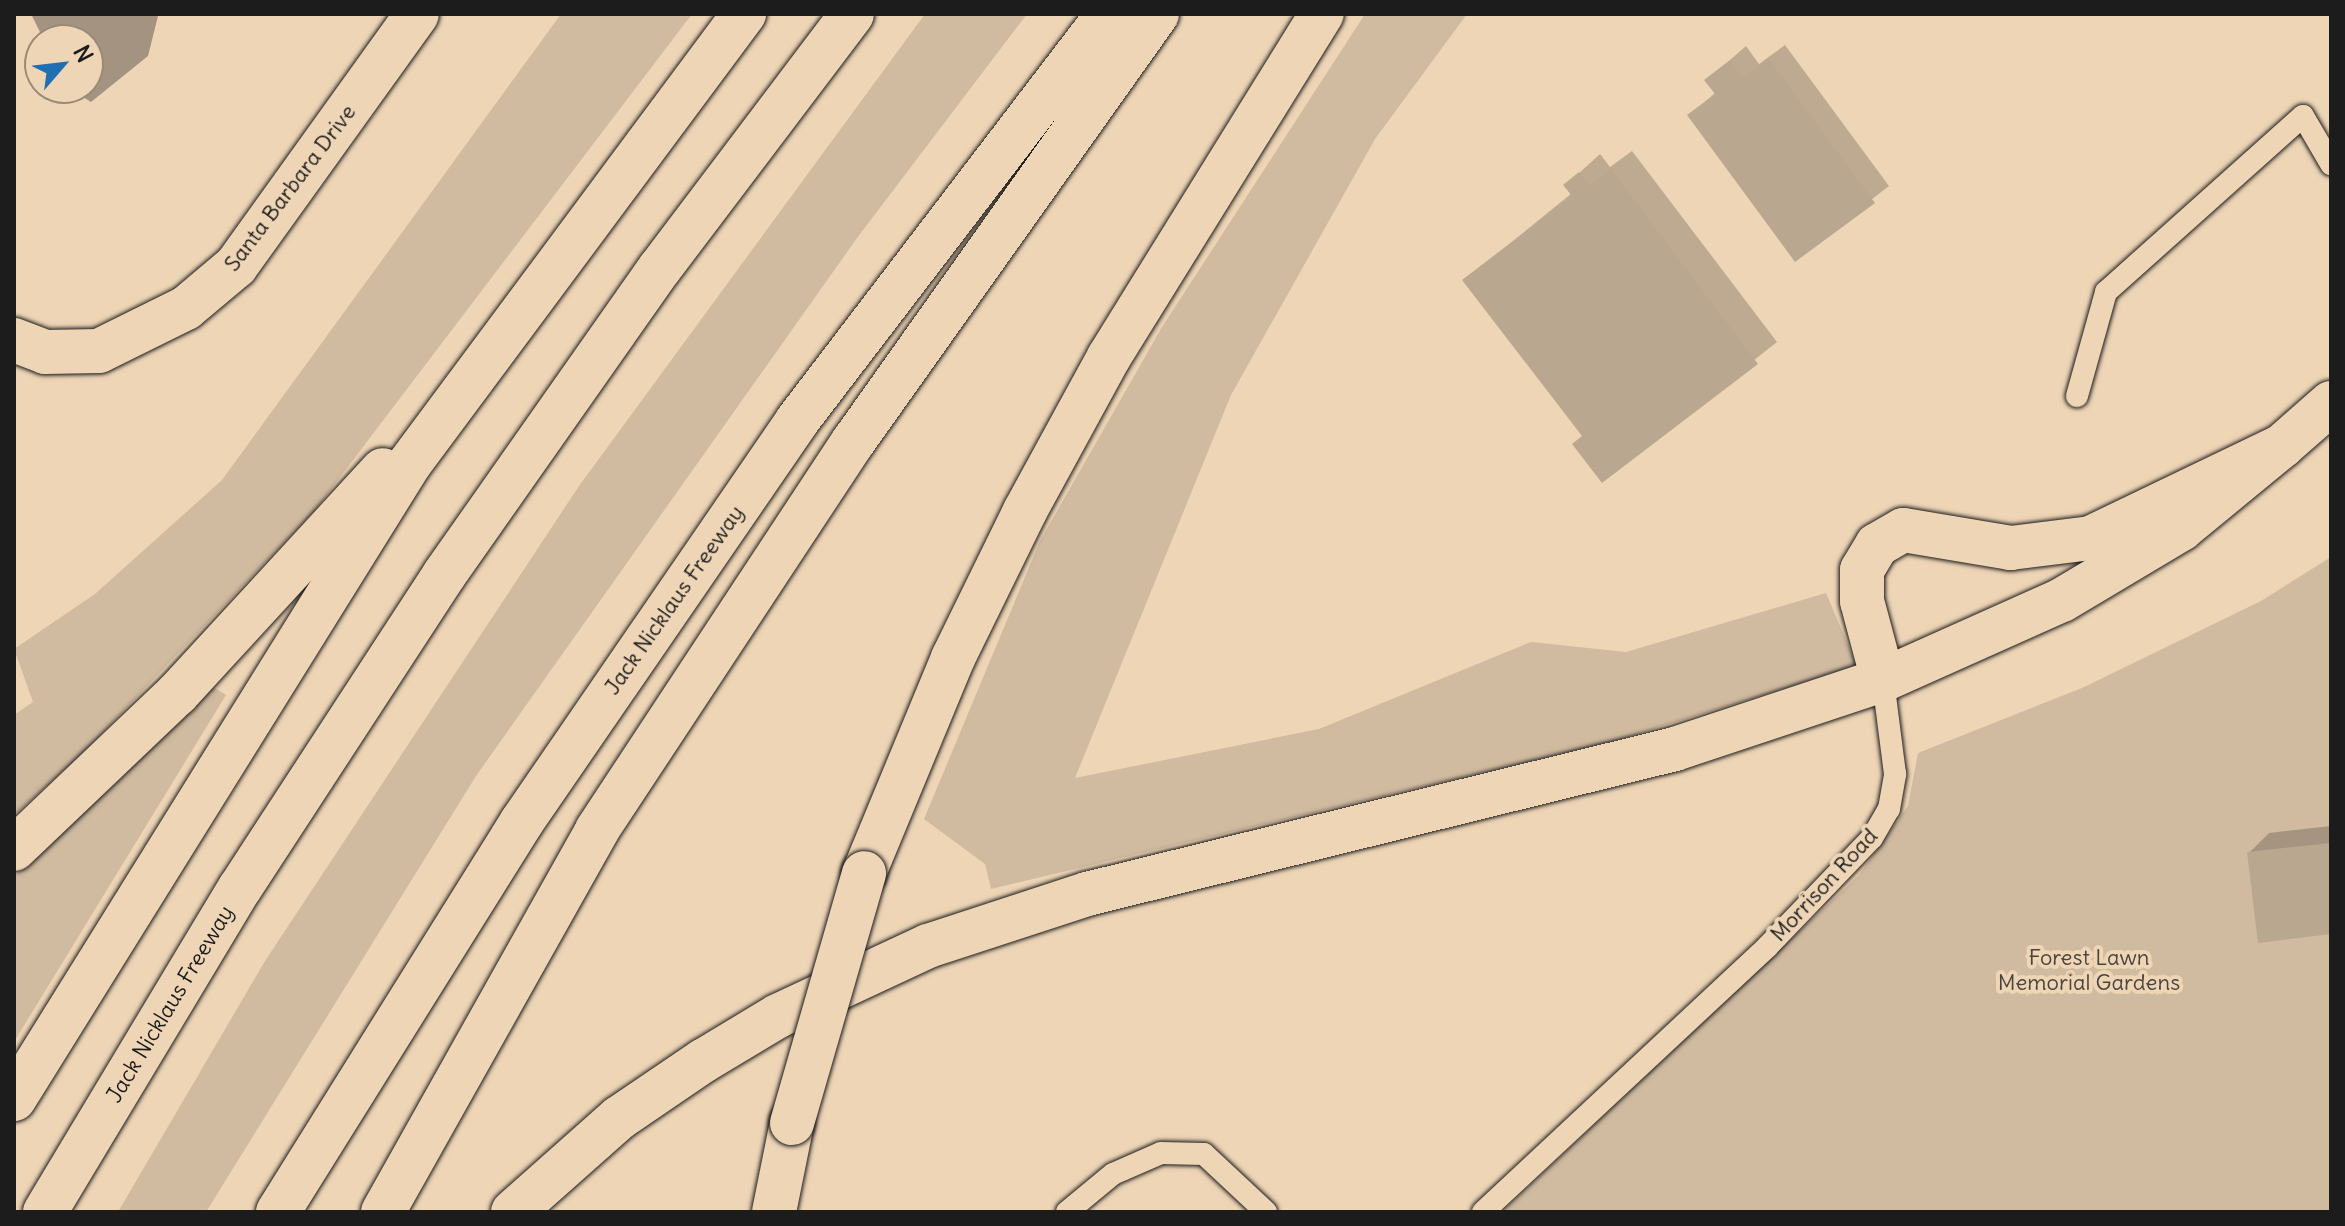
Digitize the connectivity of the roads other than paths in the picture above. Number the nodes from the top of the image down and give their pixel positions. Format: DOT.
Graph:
graph roads {
  1 [pos="417,14"];
  2 [pos="744,14"];
  3 [pos="852,14"];
  4 [pos="1108,14"];
  5 [pos="1157,14"];
  6 [pos="1322,14"];
  7 [pos="2331,164"];
  8 [pos="29,346"];
  9 [pos="460,392"];
  10 [pos="2077,396"];
  11 [pos="2331,403"];
  12 [pos="2282,446"];
  13 [pos="1883,680"];
  14 [pos="14,849"];
  15 [pos="14,1099"];
  16 [pos="45,1212"];
  17 [pos="278,1212"];
  18 [pos="383,1212"];
  19 [pos="513,1212"];
  20 [pos="774,1212"];
  21 [pos="1067,1212"];
  22 [pos="1266,1212"];
  23 [pos="1483,1212"];
  1 -- 8 [label="main road, Santa Barbara Drive"];
  2 -- 9 [label="main road"];
  3 -- 16 [label="main road, Jack Nicklaus Freeway"];
  4 -- 17 [label="main road, Jack Nicklaus Freeway"];
  5 -- 18 [label="main road"];
  6 -- 20 [label="main road, bridge"];
  7 -- 10 [label="lane"];
  9 -- 14 [label="main road"];
  9 -- 15 [label="main road"];
  11 -- 12 [label="main road"];
  12 -- 13 [label="main road"];
  12 -- 13 [label="main road"];
  13 -- 19 [label="main road"];
  13 -- 23 [label="lane, Morrison Road"];
  21 -- 22 [label="lane"];
}
